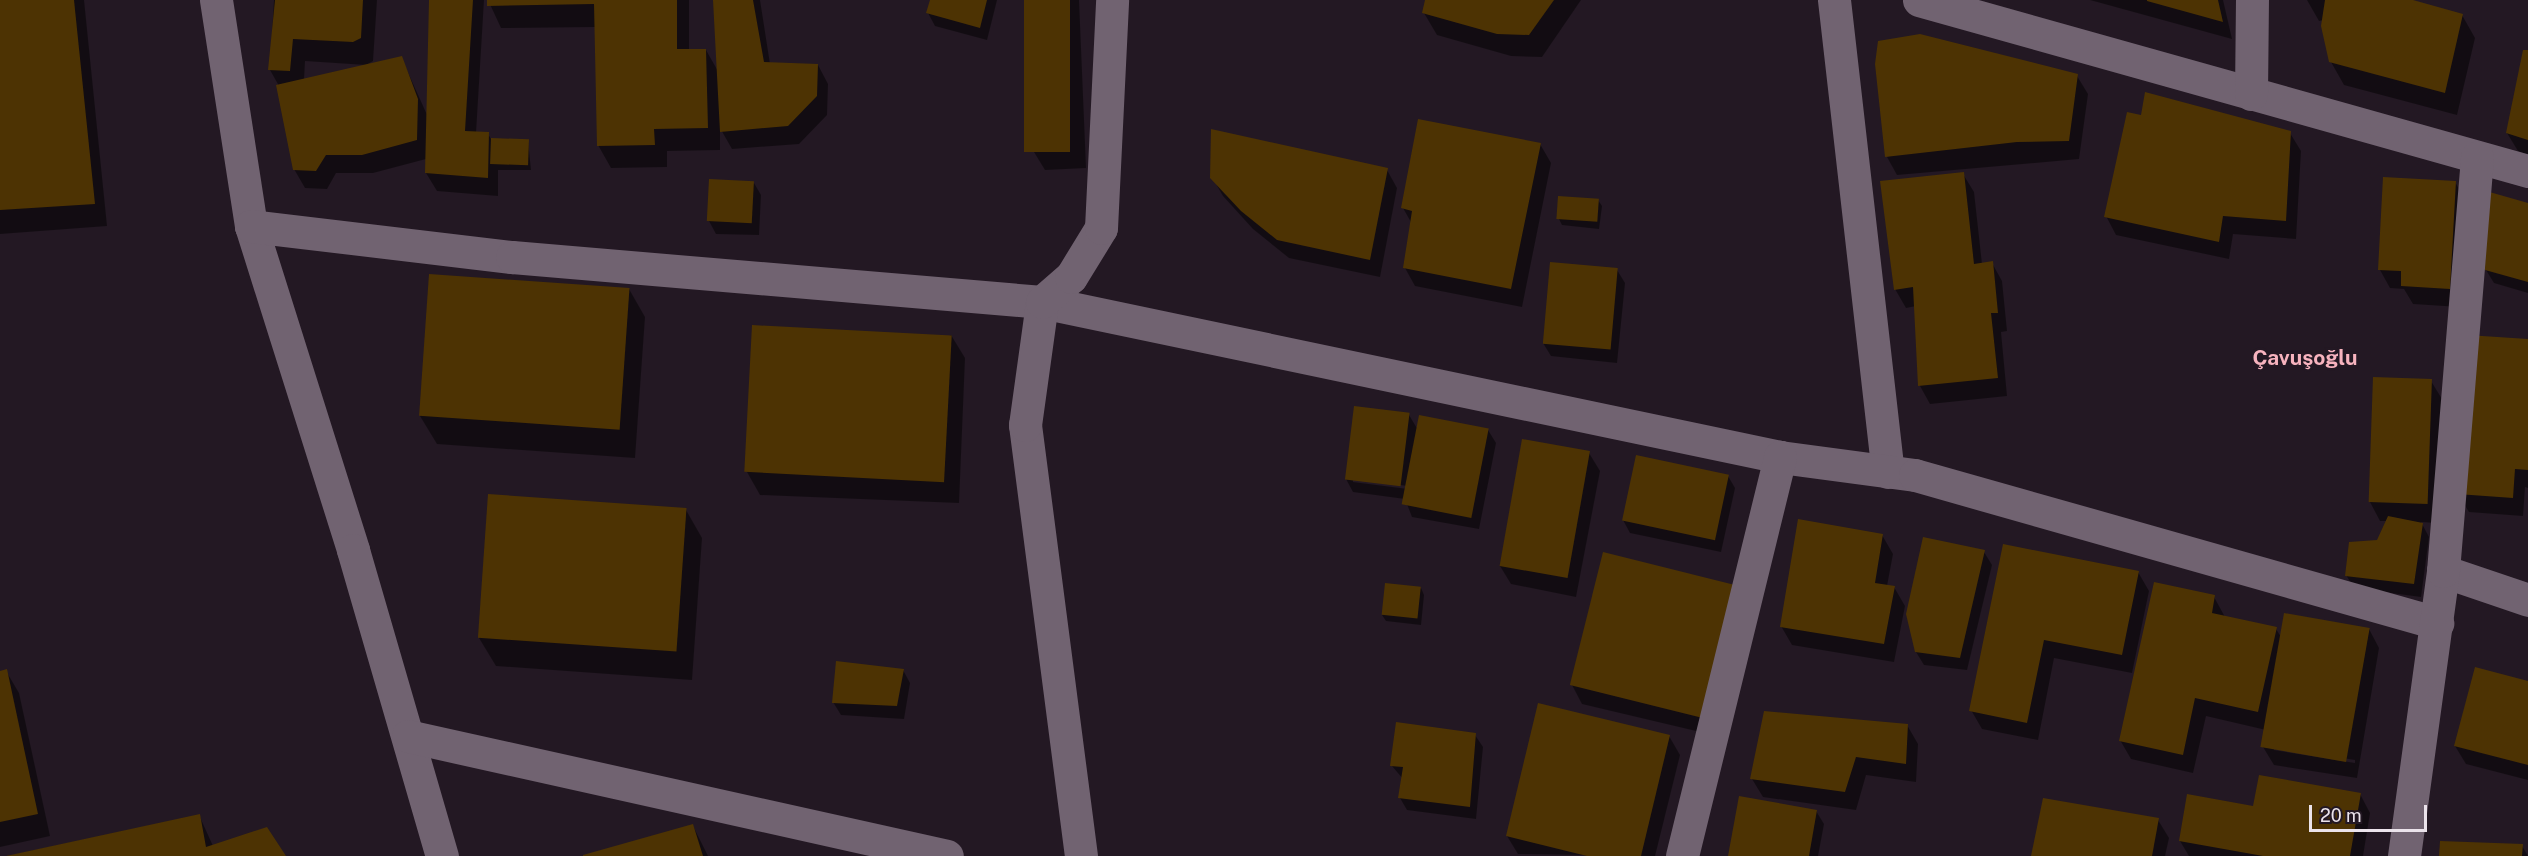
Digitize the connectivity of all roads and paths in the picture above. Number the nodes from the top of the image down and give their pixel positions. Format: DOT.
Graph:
graph roads {
  1 [pos="216,0"];
  2 [pos="1112,0"];
  3 [pos="1834,0"];
  4 [pos="1919,0"];
  5 [pos="2252,0"];
  6 [pos="2251,94"];
  7 [pos="2477,157"];
  8 [pos="2528,171"];
  9 [pos="251,226"];
  10 [pos="1042,302"];
  11 [pos="1780,457"];
  12 [pos="1888,471"];
  13 [pos="2443,571"];
  14 [pos="2528,600"];
  15 [pos="2437,623"];
  16 [pos="408,736"];
  17 [pos="442,856"];
  18 [pos="947,856"];
  19 [pos="1081,856"];
  20 [pos="1682,856"];
  21 [pos="2404,856"];
  1 -- 9 [label="street"];
  2 -- 10 [label="street"];
  3 -- 12 [label="street"];
  4 -- 6 [label="street"];
  5 -- 6 [label="street"];
  6 -- 7 [label="street"];
  7 -- 8 [label="street"];
  7 -- 13 [label="street"];
  9 -- 10 [label="street"];
  9 -- 16 [label="street"];
  10 -- 11 [label="street"];
  10 -- 19 [label="street"];
  11 -- 12 [label="street"];
  11 -- 20 [label="street"];
  12 -- 15 [label="street"];
  13 -- 14 [label="street"];
  13 -- 15 [label="street"];
  15 -- 21 [label="street"];
  16 -- 17 [label="street"];
  16 -- 18 [label="street"];
}
